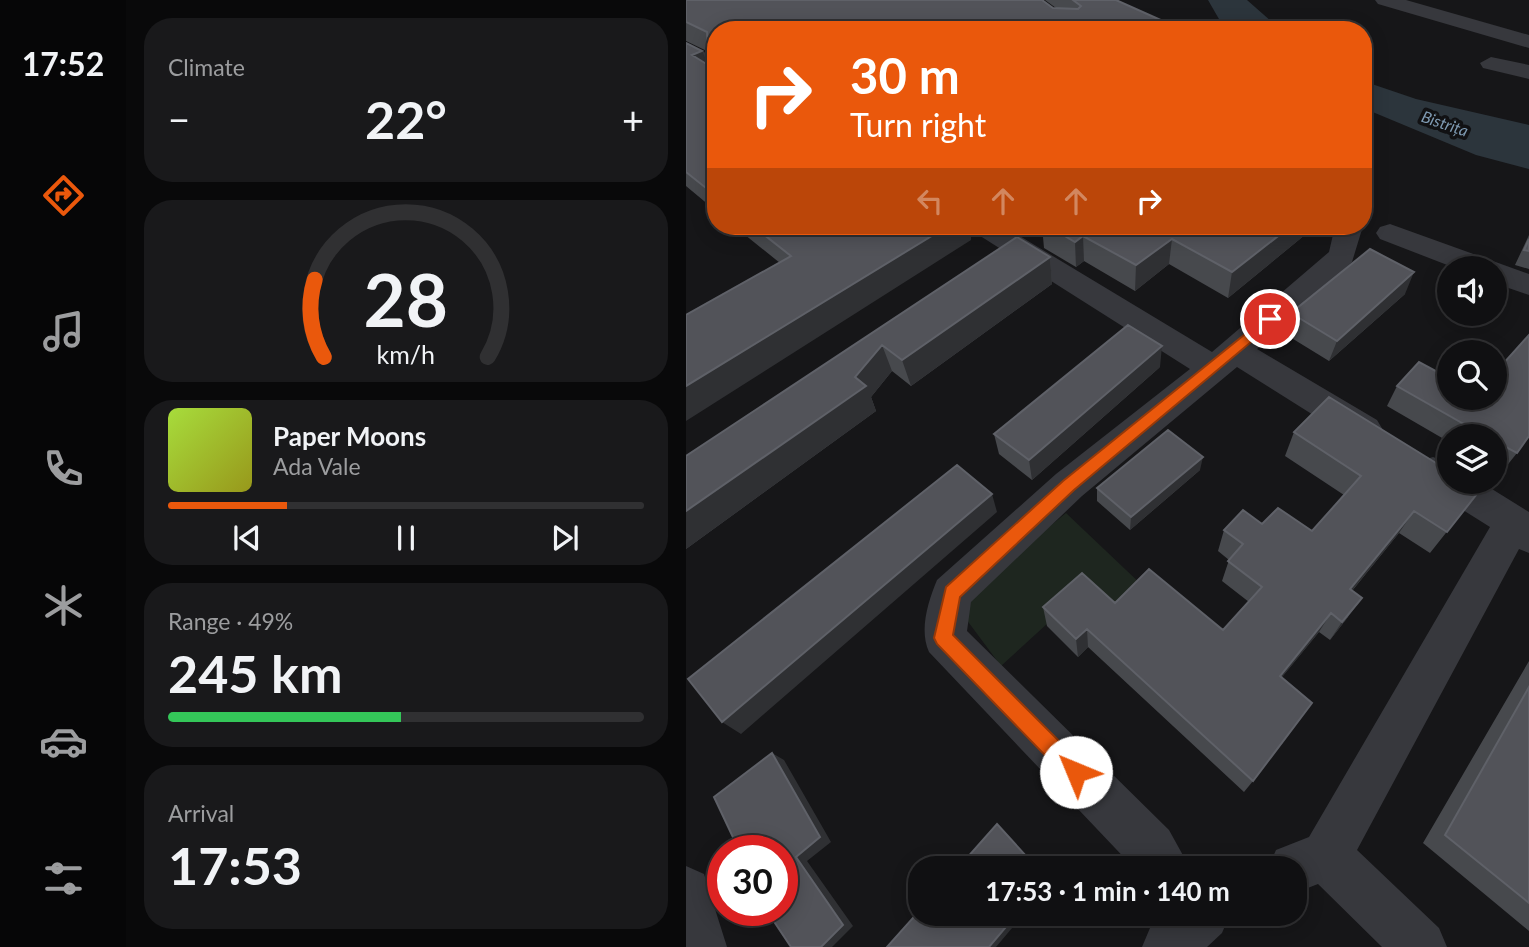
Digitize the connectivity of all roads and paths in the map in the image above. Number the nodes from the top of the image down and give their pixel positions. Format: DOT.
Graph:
graph roads {
  1 [pos="1385,0"];
  2 [pos="1529,42"];
  3 [pos="686,49"];
  4 [pos="707,62"];
  5 [pos="1491,63"];
  6 [pos="1529,72"];
  7 [pos="1390,233"];
  8 [pos="1000,235"];
  9 [pos="1345,241"];
  10 [pos="1451,256"];
  11 [pos="1507,277"];
  12 [pos="1529,285"];
  13 [pos="1224,360"];
  14 [pos="1522,529"];
  15 [pos="1156,856"];
  16 [pos="1310,862"];
  17 [pos="686,892"];
  18 [pos="700,947"];
  19 [pos="1420,947"];
  1 -- 2 [label="street"];
  3 -- 4 [label="street"];
  5 -- 6 [label="street"];
  7 -- 10 [label="street"];
  8 -- 13 [label="street"];
  9 -- 13 [label="street"];
  11 -- 12 [label="street"];
  13 -- 14 [label="street"];
  13 -- 15 [label="street"];
  14 -- 16 [label="street"];
  16 -- 19 [label="street"];
  17 -- 18 [label="street"];
}
